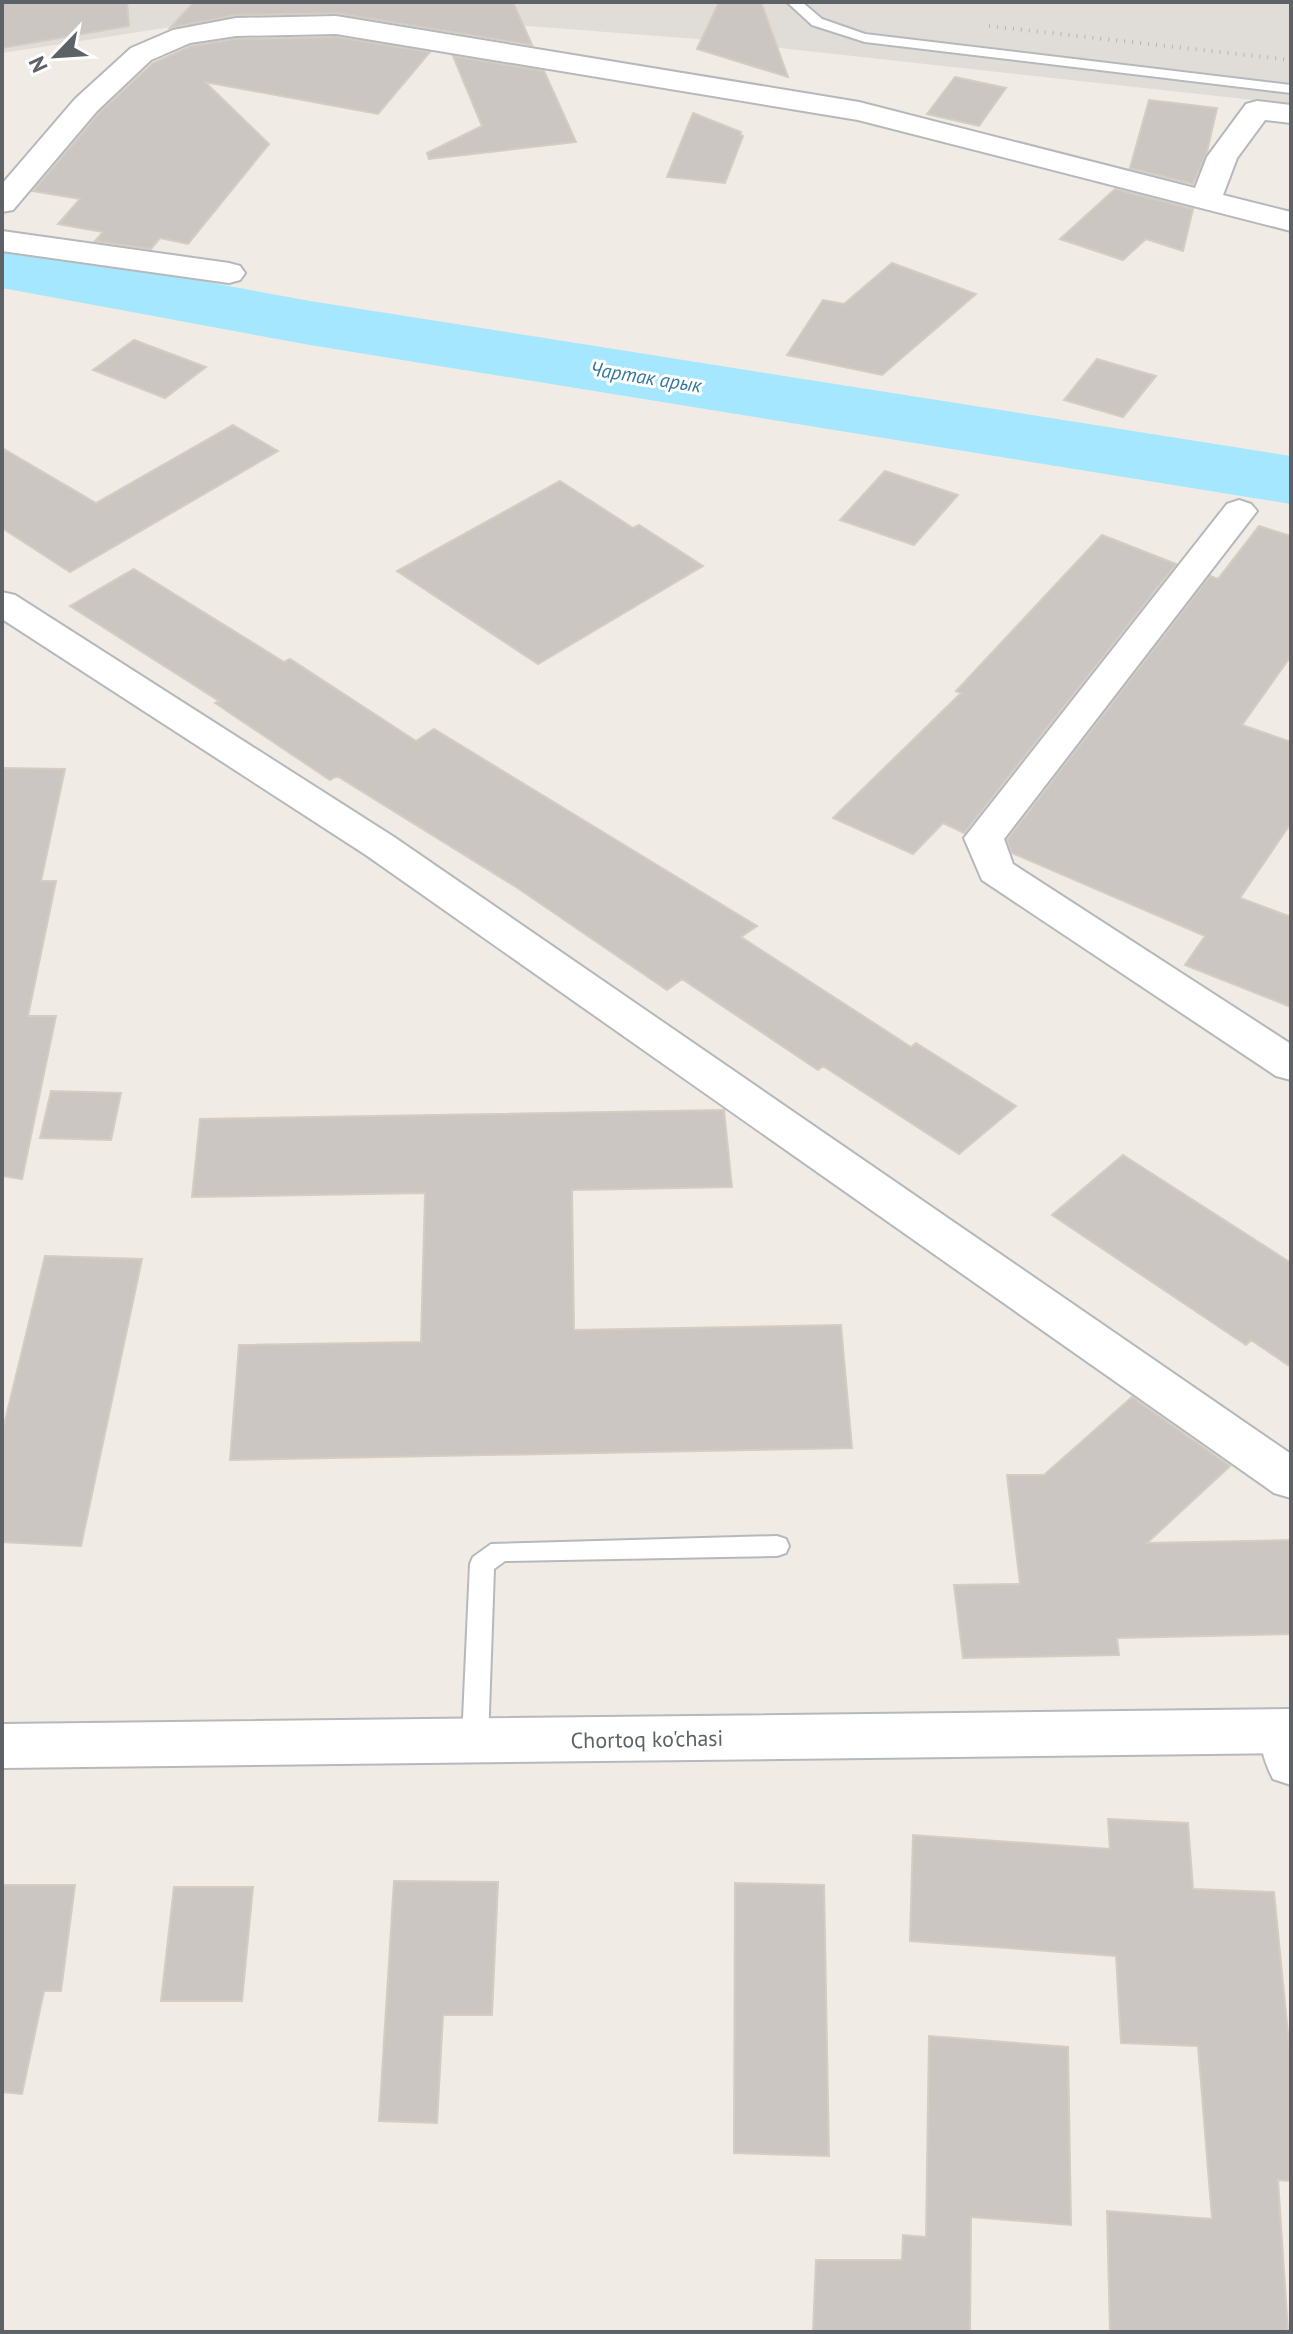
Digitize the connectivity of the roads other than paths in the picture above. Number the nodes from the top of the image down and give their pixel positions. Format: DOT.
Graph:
graph roads {
  1 [pos="794,2"];
  2 [pos="1291,89"];
  3 [pos="1291,114"];
  4 [pos="1207,197"];
  5 [pos="2,203"];
  6 [pos="1291,222"];
  7 [pos="2,241"];
  8 [pos="229,273"];
  9 [pos="1239,511"];
  10 [pos="2,603"];
  11 [pos="1291,1065"];
  12 [pos="1291,1479"];
  13 [pos="777,1546"];
  14 [pos="475,1741"];
  15 [pos="1289,1742"];
  16 [pos="2,1746"];
  1 -- 2 [label="lane"];
  3 -- 4 [label="street"];
  4 -- 5 [label="street"];
  4 -- 6 [label="street"];
  7 -- 8 [label="street"];
  9 -- 11 [label="street"];
  10 -- 12 [label="street"];
  13 -- 14 [label="lane"];
  14 -- 15 [label="street, Chortoq ko'chasi"];
  14 -- 16 [label="street, Chortoq ko'chasi"];
}
